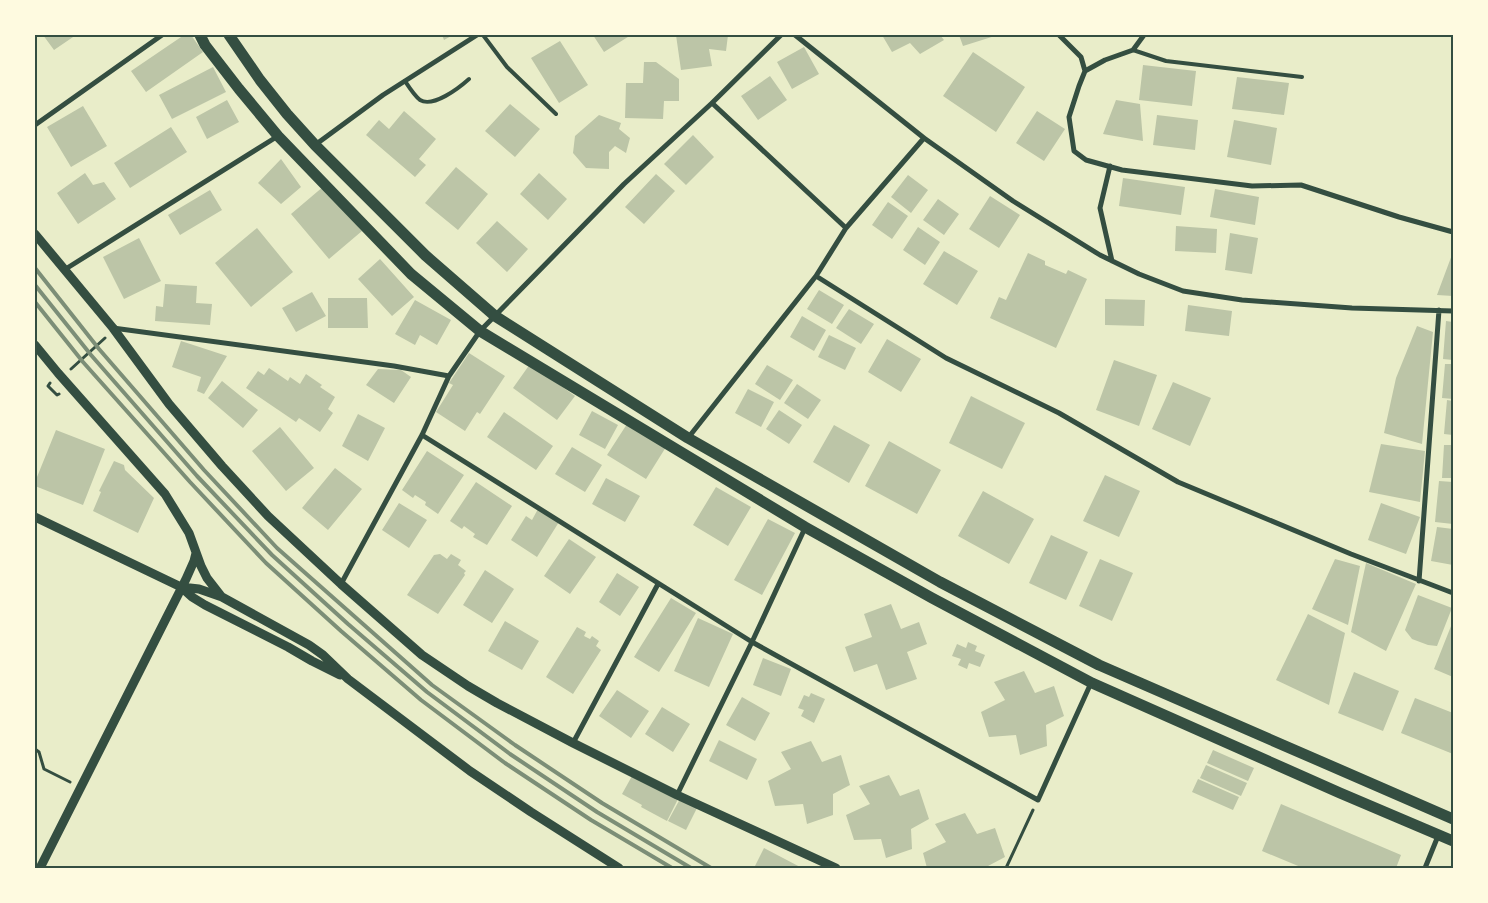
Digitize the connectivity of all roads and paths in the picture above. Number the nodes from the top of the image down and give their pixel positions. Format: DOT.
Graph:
graph roads {
  1 [pos="162,35"];
  2 [pos="200,35"];
  3 [pos="229,35"];
  4 [pos="478,35"];
  5 [pos="483,35"];
  6 [pos="781,35"];
  7 [pos="795,35"];
  8 [pos="1059,35"];
  9 [pos="1144,35"];
  10 [pos="1133,50"];
  11 [pos="1085,71"];
  12 [pos="1302,76"];
  13 [pos="469,79"];
  14 [pos="405,81"];
  15 [pos="712,104"];
  16 [pos="556,114"];
  17 [pos="35,125"];
  18 [pos="278,136"];
  19 [pos="924,138"];
  20 [pos="315,145"];
  21 [pos="1110,166"];
  22 [pos="846,228"];
  23 [pos="1453,232"];
  24 [pos="35,234"];
  25 [pos="1112,261"];
  26 [pos="64,270"];
  27 [pos="816,276"];
  28 [pos="1439,310"];
  29 [pos="1453,311"];
  30 [pos="495,316"];
  31 [pos="110,331"];
  32 [pos="480,331"];
  33 [pos="35,345"];
  34 [pos="67,372"];
  35 [pos="449,376"];
  36 [pos="422,435"];
  37 [pos="688,438"];
  38 [pos="35,517"];
  39 [pos="806,527"];
  40 [pos="196,553"];
  41 [pos="1419,581"];
  42 [pos="341,584"];
  43 [pos="658,584"];
  44 [pos="182,587"];
  45 [pos="1453,593"];
  46 [pos="222,597"];
  47 [pos="752,642"];
  48 [pos="348,679"];
  49 [pos="1092,683"];
  50 [pos="573,743"];
  51 [pos="35,749"];
  52 [pos="70,782"];
  53 [pos="677,795"];
  54 [pos="1038,800"];
  55 [pos="1453,819"];
  56 [pos="1438,835"];
  57 [pos="1453,841"];
  58 [pos="40,868"];
  59 [pos="619,868"];
  60 [pos="836,868"];
  61 [pos="1006,868"];
  62 [pos="1425,868"];
  1 -- 17 [label="street"];
  2 -- 18 [label="main road"];
  3 -- 20 [label="main road"];
  4 -- 14 [label="street"];
  5 -- 16 [label="lane"];
  6 -- 15 [label="street"];
  7 -- 19 [label="street"];
  8 -- 11 [label="street"];
  9 -- 10 [label="street"];
  10 -- 11 [label="street"];
  10 -- 12 [label="lane"];
  11 -- 21 [label="street"];
  13 -- 14 [label="lane"];
  14 -- 20 [label="street"];
  15 -- 22 [label="street"];
  15 -- 30 [label="street"];
  18 -- 26 [label="street"];
  18 -- 32 [label="main road"];
  19 -- 22 [label="street"];
  19 -- 25 [label="street"];
  20 -- 30 [label="main road"];
  21 -- 23 [label="street"];
  21 -- 25 [label="street"];
  22 -- 27 [label="street"];
  24 -- 26 [label="street"];
  25 -- 28 [label="street"];
  26 -- 31 [label="street"];
  27 -- 37 [label="street"];
  27 -- 41 [label="street"];
  28 -- 29 [label="street"];
  28 -- 41 [label="street"];
  30 -- 32 [label="street"];
  30 -- 37 [label="main road"];
  31 -- 34 [label="path"];
  31 -- 35 [label="street"];
  31 -- 42 [label="street"];
  32 -- 35 [label="street"];
  32 -- 39 [label="main road"];
  33 -- 40 [label="street"];
  35 -- 36 [label="street"];
  36 -- 42 [label="street"];
  36 -- 43 [label="street"];
  37 -- 55 [label="main road"];
  38 -- 44 [label="street"];
  39 -- 47 [label="street"];
  39 -- 49 [label="main road"];
  40 -- 44 [label="street"];
  40 -- 46 [label="street"];
  41 -- 45 [label="street"];
  42 -- 50 [label="street"];
  43 -- 47 [label="street"];
  43 -- 50 [label="street"];
  44 -- 46 [label="street"];
  44 -- 48 [label="street"];
  44 -- 58 [label="street"];
  46 -- 48 [label="street"];
  47 -- 53 [label="street"];
  47 -- 54 [label="street"];
  48 -- 59 [label="street"];
  49 -- 54 [label="street"];
  49 -- 56 [label="main road"];
  50 -- 53 [label="street"];
  51 -- 52 [label="path"];
  53 -- 60 [label="street"];
  54 -- 61 [label="path"];
  56 -- 57 [label="main road"];
  56 -- 62 [label="street"];
}
